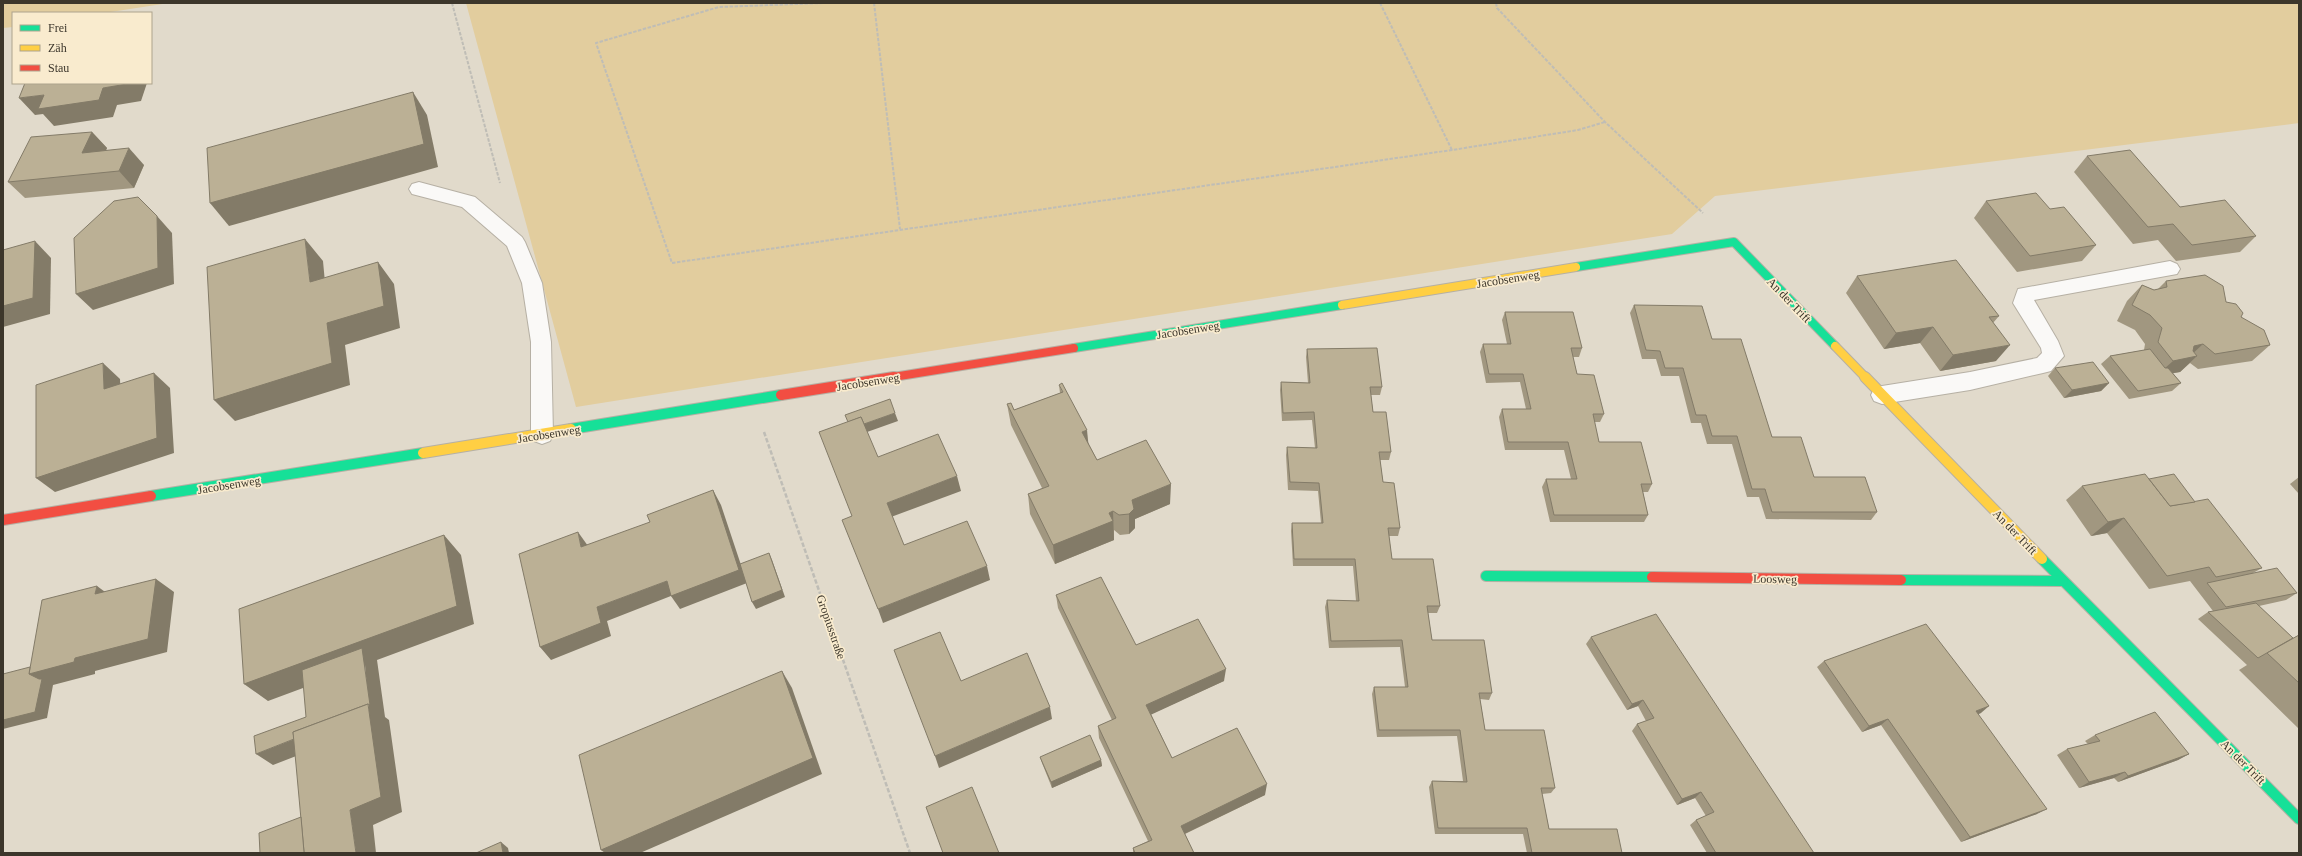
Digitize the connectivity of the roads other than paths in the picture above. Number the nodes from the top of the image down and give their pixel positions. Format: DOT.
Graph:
graph roads {
  1 [pos="419,189"];
  2 [pos="1734,242"];
  3 [pos="2170,269"];
  4 [pos="1882,395"];
  5 [pos="542,435"];
  6 [pos="3,520"];
  7 [pos="1486,576"];
  8 [pos="2064,581"];
  9 [pos="2299,819"];
  1 -- 5 [label="lane"];
  2 -- 4 [label="street, An der Trift"];
  2 -- 5 [label="street, Jacobsenweg"];
  3 -- 4 [label="lane"];
  4 -- 8 [label="street, An der Trift"];
  5 -- 6 [label="street, Jacobsenweg"];
  7 -- 8 [label="street, Loosweg"];
  8 -- 9 [label="street, An der Trift"];
}
